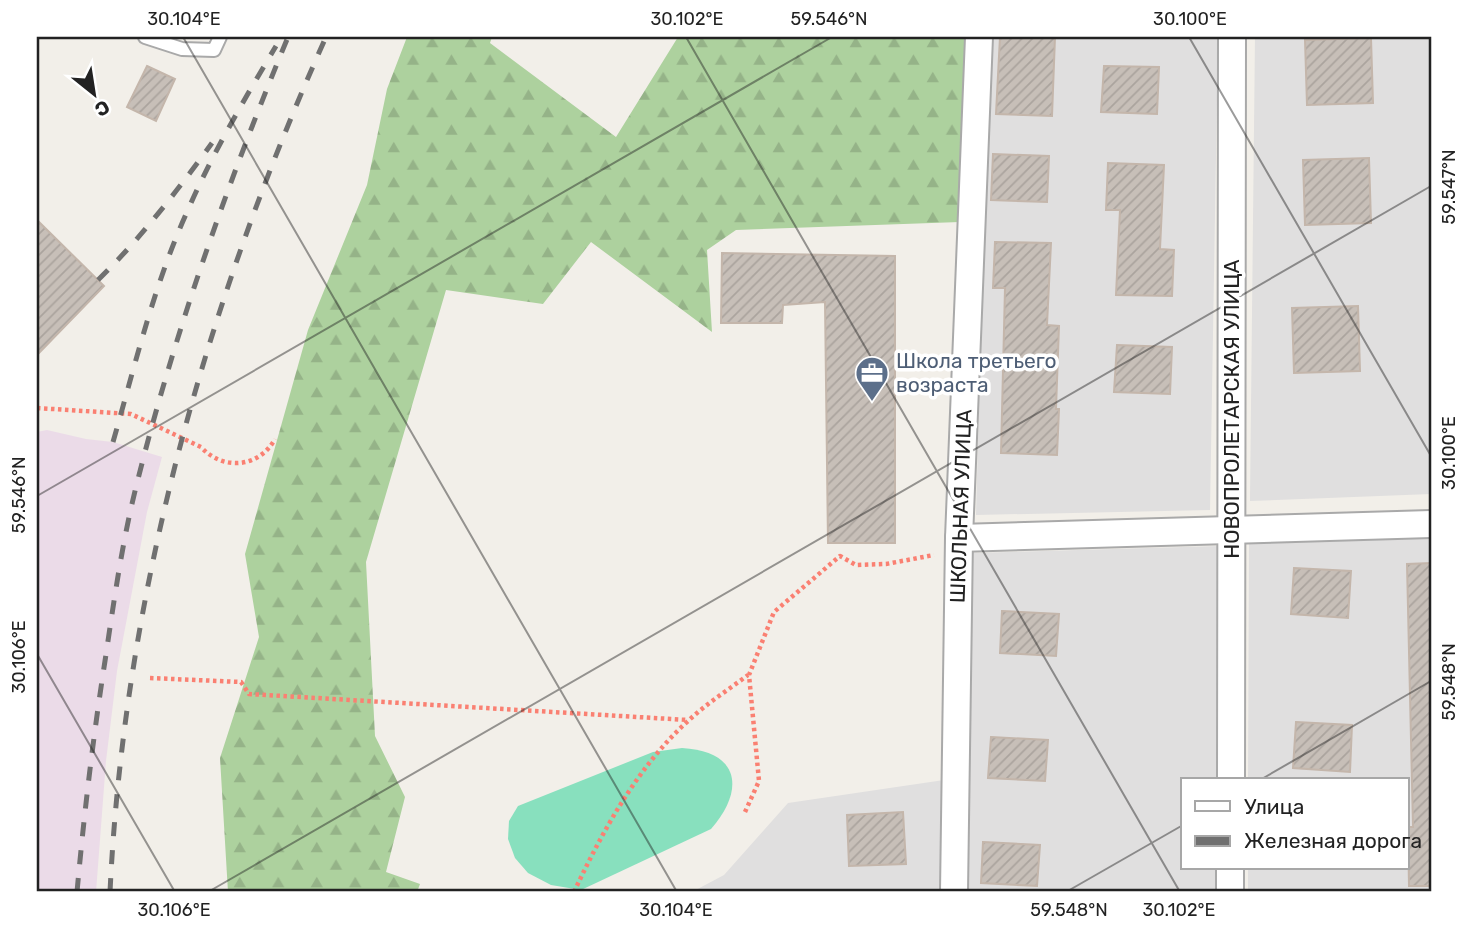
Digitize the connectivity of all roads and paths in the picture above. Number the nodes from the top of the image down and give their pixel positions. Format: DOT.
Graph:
graph roads {
  1 [pos="145,37"];
  2 [pos="219,37"];
  3 [pos="979,37"];
  4 [pos="1232,37"];
  5 [pos="37,408"];
  6 [pos="275,439"];
  7 [pos="1431,524"];
  8 [pos="1233,528"];
  9 [pos="959,545"];
  10 [pos="749,675"];
  11 [pos="150,678"];
  12 [pos="688,720"];
  13 [pos="1231,778"];
  14 [pos="744,812"];
  15 [pos="1230,870"];
  16 [pos="574,892"];
  17 [pos="954,892"];
  18 [pos="1230,892"];
  1 -- 2 [label="lane"];
  3 -- 9 [label="street, ШКОЛЬНАЯ УЛИЦА"];
  4 -- 8 [label="street, НОВОПРОЛЕТАРСКАЯ УЛИЦА"];
  5 -- 6 [label="path"];
  7 -- 8 [label="street"];
  8 -- 9 [label="street"];
  8 -- 13 [label="street, НОВОПРОЛЕТАРСКАЯ УЛИЦА"];
  9 -- 10 [label="path"];
  9 -- 17 [label="street, ШКОЛЬНАЯ УЛИЦА"];
  10 -- 12 [label="path"];
  10 -- 14 [label="path"];
  11 -- 12 [label="path"];
  12 -- 16 [label="path"];
  15 -- 18 [label="street"];
}
